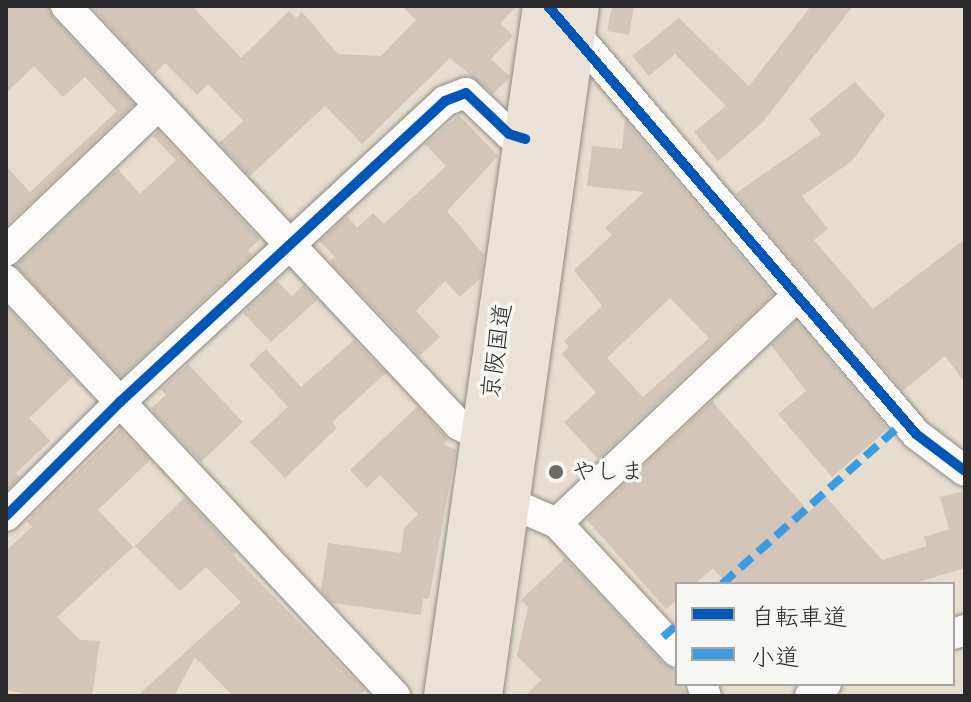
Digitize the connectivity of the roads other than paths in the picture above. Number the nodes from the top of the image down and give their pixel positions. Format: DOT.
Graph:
graph roads {
  1 [pos="66,6"];
  2 [pos="561,12"];
  3 [pos="159,105"];
  4 [pos="525,139"];
  5 [pos="289,244"];
  6 [pos="6,251"];
  7 [pos="6,280"];
  8 [pos="797,296"];
  9 [pos="120,402"];
  10 [pos="485,438"];
  11 [pos="965,471"];
  12 [pos="508,502"];
  13 [pos="6,516"];
  14 [pos="557,523"];
  15 [pos="675,650"];
  16 [pos="395,696"];
  17 [pos="446,696"];
  18 [pos="480,696"];
  1 -- 3 [label="street"];
  2 -- 4 [label="highway, 京阪国道"];
  2 -- 8 [label="street"];
  2 -- 12 [label="highway, 京阪国道"];
  3 -- 5 [label="street"];
  3 -- 6 [label="street"];
  4 -- 5 [label="street"];
  4 -- 10 [label="highway, 京阪国道"];
  5 -- 9 [label="street"];
  5 -- 10 [label="street"];
  7 -- 9 [label="street"];
  8 -- 11 [label="street"];
  8 -- 14 [label="street"];
  9 -- 13 [label="street"];
  9 -- 16 [label="street"];
  10 -- 17 [label="highway, 京阪国道"];
  12 -- 14 [label="street"];
  12 -- 18 [label="highway, 京阪国道"];
  14 -- 15 [label="street"];
}
